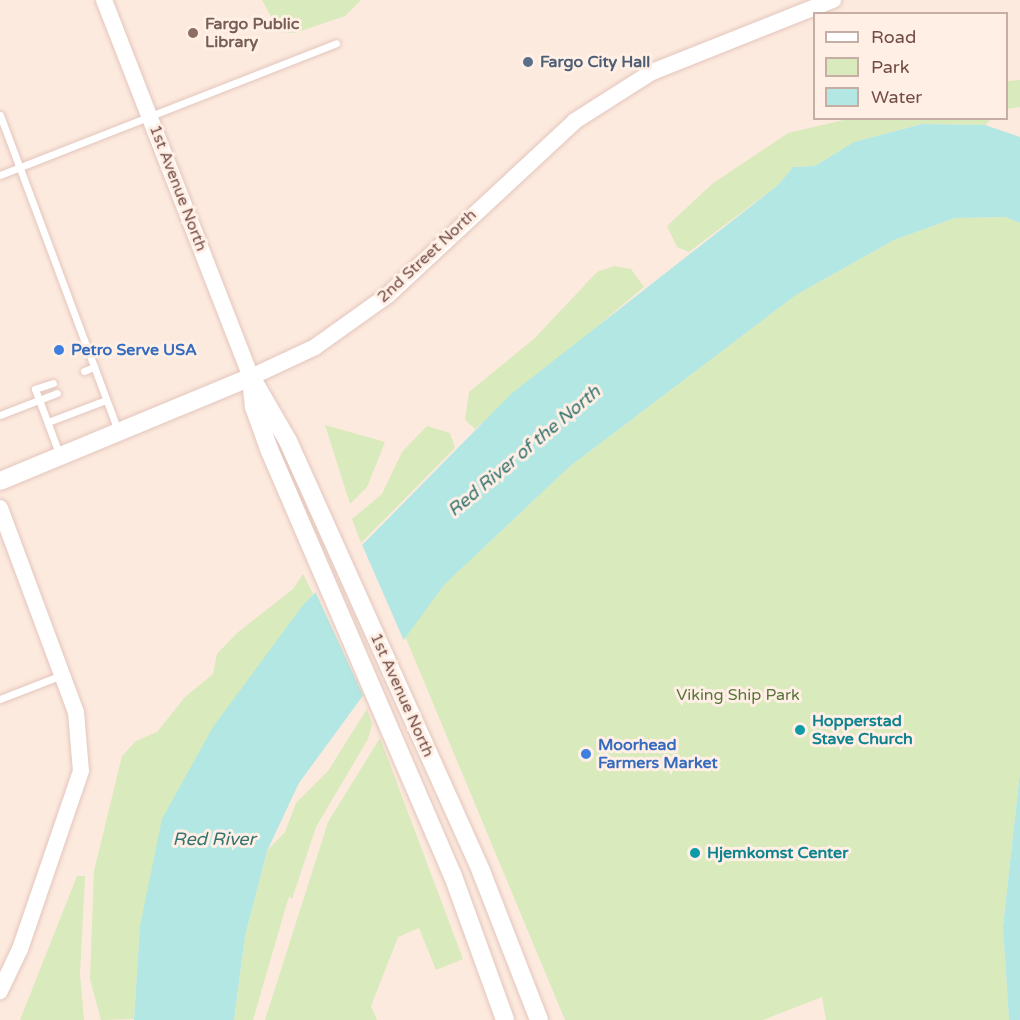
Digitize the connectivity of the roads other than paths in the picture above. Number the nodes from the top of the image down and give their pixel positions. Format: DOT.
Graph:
graph roads {
  1 [pos="104,0"];
  2 [pos="833,0"];
  3 [pos="336,43"];
  4 [pos="0,115"];
  5 [pos="150,117"];
  6 [pos="20,167"];
  7 [pos="0,175"];
  8 [pos="94,367"];
  9 [pos="84,371"];
  10 [pos="251,377"];
  11 [pos="98,378"];
  12 [pos="88,382"];
  13 [pos="53,383"];
  14 [pos="57,393"];
  15 [pos="39,400"];
  16 [pos="106,400"];
  17 [pos="0,415"];
  18 [pos="48,422"];
  19 [pos="119,433"];
  20 [pos="60,456"];
  21 [pos="0,481"];
  22 [pos="0,508"];
  23 [pos="63,675"];
  24 [pos="0,699"];
  25 [pos="0,991"];
  26 [pos="505,1020"];
  27 [pos="539,1020"];
  1 -- 5 [label="street, 1st Avenue North"];
  2 -- 10 [label="street, 2nd Street North"];
  3 -- 5 [label="lane"];
  4 -- 6 [label="lane"];
  5 -- 6 [label="lane"];
  5 -- 10 [label="street, 1st Avenue North"];
  6 -- 7 [label="lane"];
  6 -- 8 [label="lane"];
  8 -- 9 [label="lane"];
  8 -- 11 [label="lane"];
  10 -- 19 [label="main road, 2nd Street North"];
  10 -- 26 [label="main road, 1st Avenue North"];
  10 -- 27 [label="main road, 1st Avenue North"];
  11 -- 12 [label="lane"];
  11 -- 16 [label="lane"];
  13 -- 15 [label="lane"];
  14 -- 15 [label="lane"];
  15 -- 17 [label="lane"];
  15 -- 18 [label="lane"];
  16 -- 18 [label="lane"];
  16 -- 19 [label="lane"];
  18 -- 20 [label="lane"];
  19 -- 20 [label="main road, 2nd Street North"];
  20 -- 21 [label="main road, 2nd Street North"];
  22 -- 23 [label="street"];
  23 -- 24 [label="lane"];
  23 -- 25 [label="street"];
}
